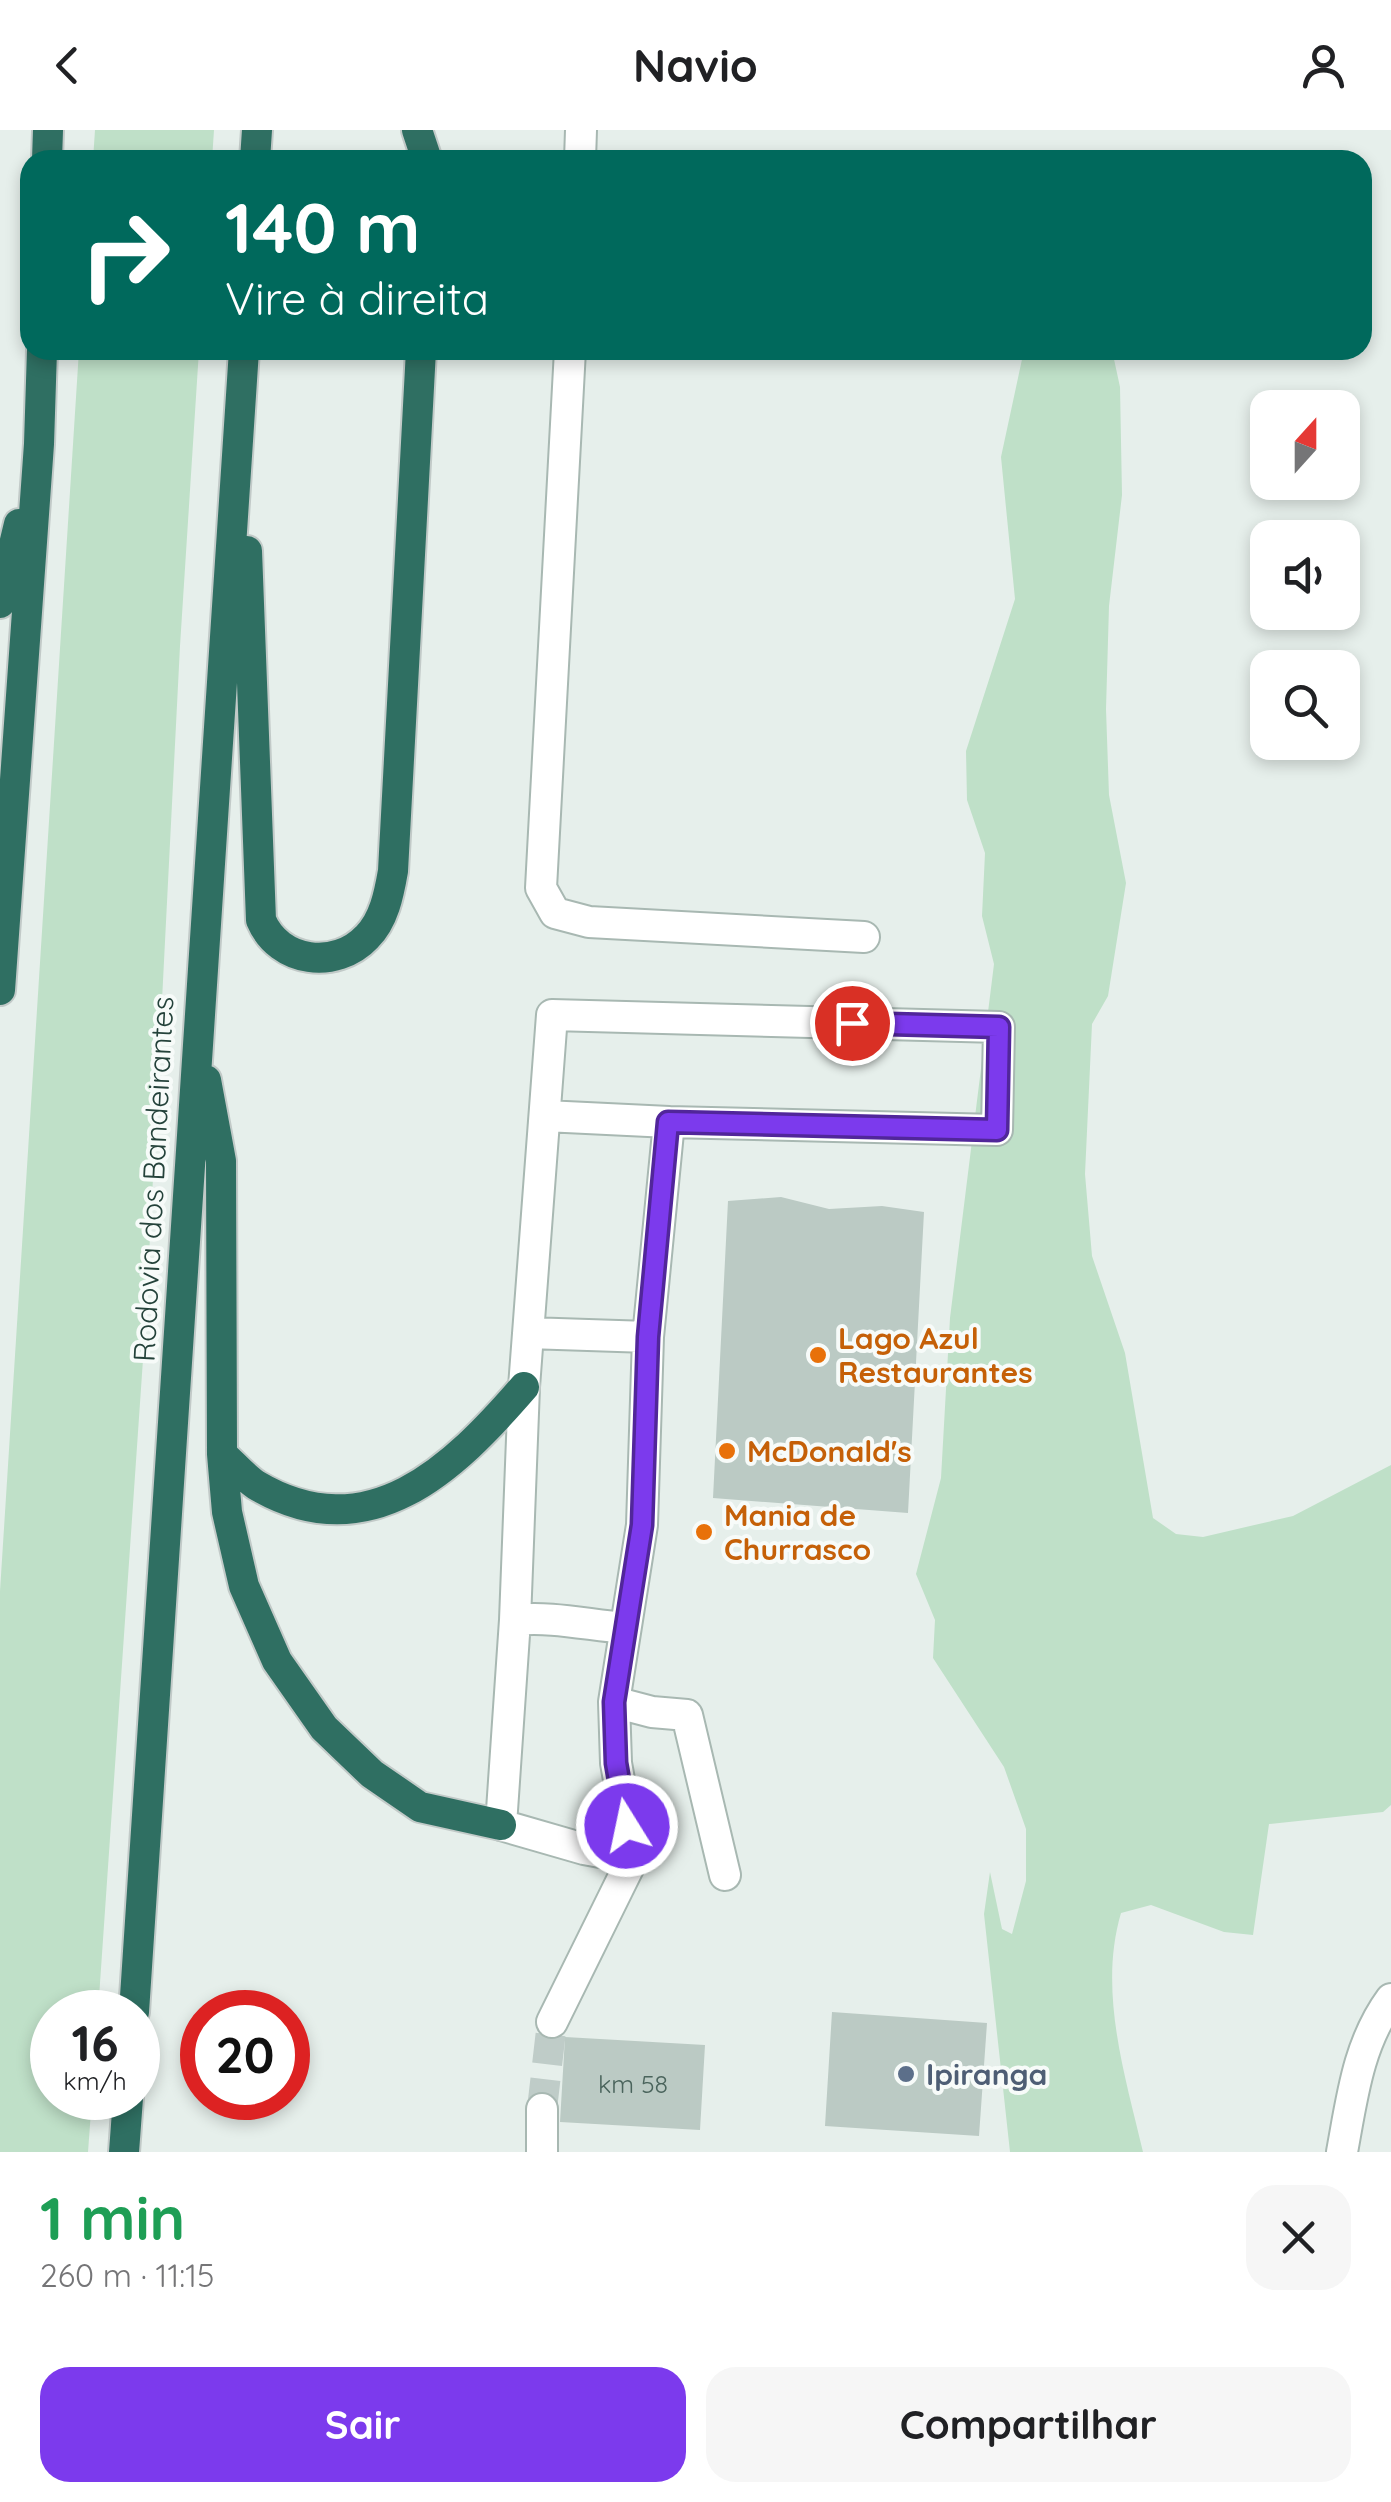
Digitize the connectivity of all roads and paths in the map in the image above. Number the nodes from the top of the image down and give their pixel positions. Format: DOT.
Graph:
graph roads {
  1 [pos="42,360"];
  2 [pos="243,360"];
  3 [pos="420,360"];
  4 [pos="569,360"];
  5 [pos="241,392"];
  6 [pos="39,444"];
  7 [pos="0,602"];
  8 [pos="864,937"];
  9 [pos="0,990"];
  10 [pos="197,1028"];
  11 [pos="544,1116"];
  12 [pos="668,1122"];
  13 [pos="528,1333"];
  14 [pos="648,1337"];
  15 [pos="524,1387"];
  16 [pos="222,1454"];
  17 [pos="515,1620"];
  18 [pos="625,1628"];
  19 [pos="614,1702"];
  20 [pos="501,1825"];
  21 [pos="633,1858"];
  22 [pos="725,1875"];
  23 [pos="136,1990"];
  24 [pos="1391,1999"];
  25 [pos="552,2022"];
  26 [pos="542,2108"];
  27 [pos="126,2120"];
  28 [pos="124,2152"];
  29 [pos="542,2152"];
  30 [pos="1342,2152"];
  1 -- 6 [label="highway"];
  2 -- 5 [label="highway, Rodovia dos Bandeirantes"];
  3 -- 5 [label="highway"];
  4 -- 8 [label="street"];
  5 -- 10 [label="highway, Rodovia dos Bandeirantes"];
  6 -- 7 [label="highway"];
  6 -- 9 [label="highway"];
  10 -- 16 [label="highway"];
  10 -- 23 [label="highway, Rodovia dos Bandeirantes"];
  11 -- 12 [label="street"];
  11 -- 12 [label="street"];
  11 -- 13 [label="street"];
  12 -- 14 [label="street"];
  13 -- 14 [label="street"];
  13 -- 15 [label="street"];
  14 -- 18 [label="street"];
  15 -- 16 [label="highway"];
  15 -- 17 [label="street"];
  16 -- 20 [label="highway"];
  17 -- 18 [label="street"];
  17 -- 20 [label="street"];
  18 -- 19 [label="street"];
  19 -- 21 [label="street"];
  19 -- 22 [label="street"];
  20 -- 21 [label="street"];
  21 -- 25 [label="street"];
  24 -- 30 [label="street"];
  26 -- 29 [label="street"];
  27 -- 28 [label="highway"];
}
